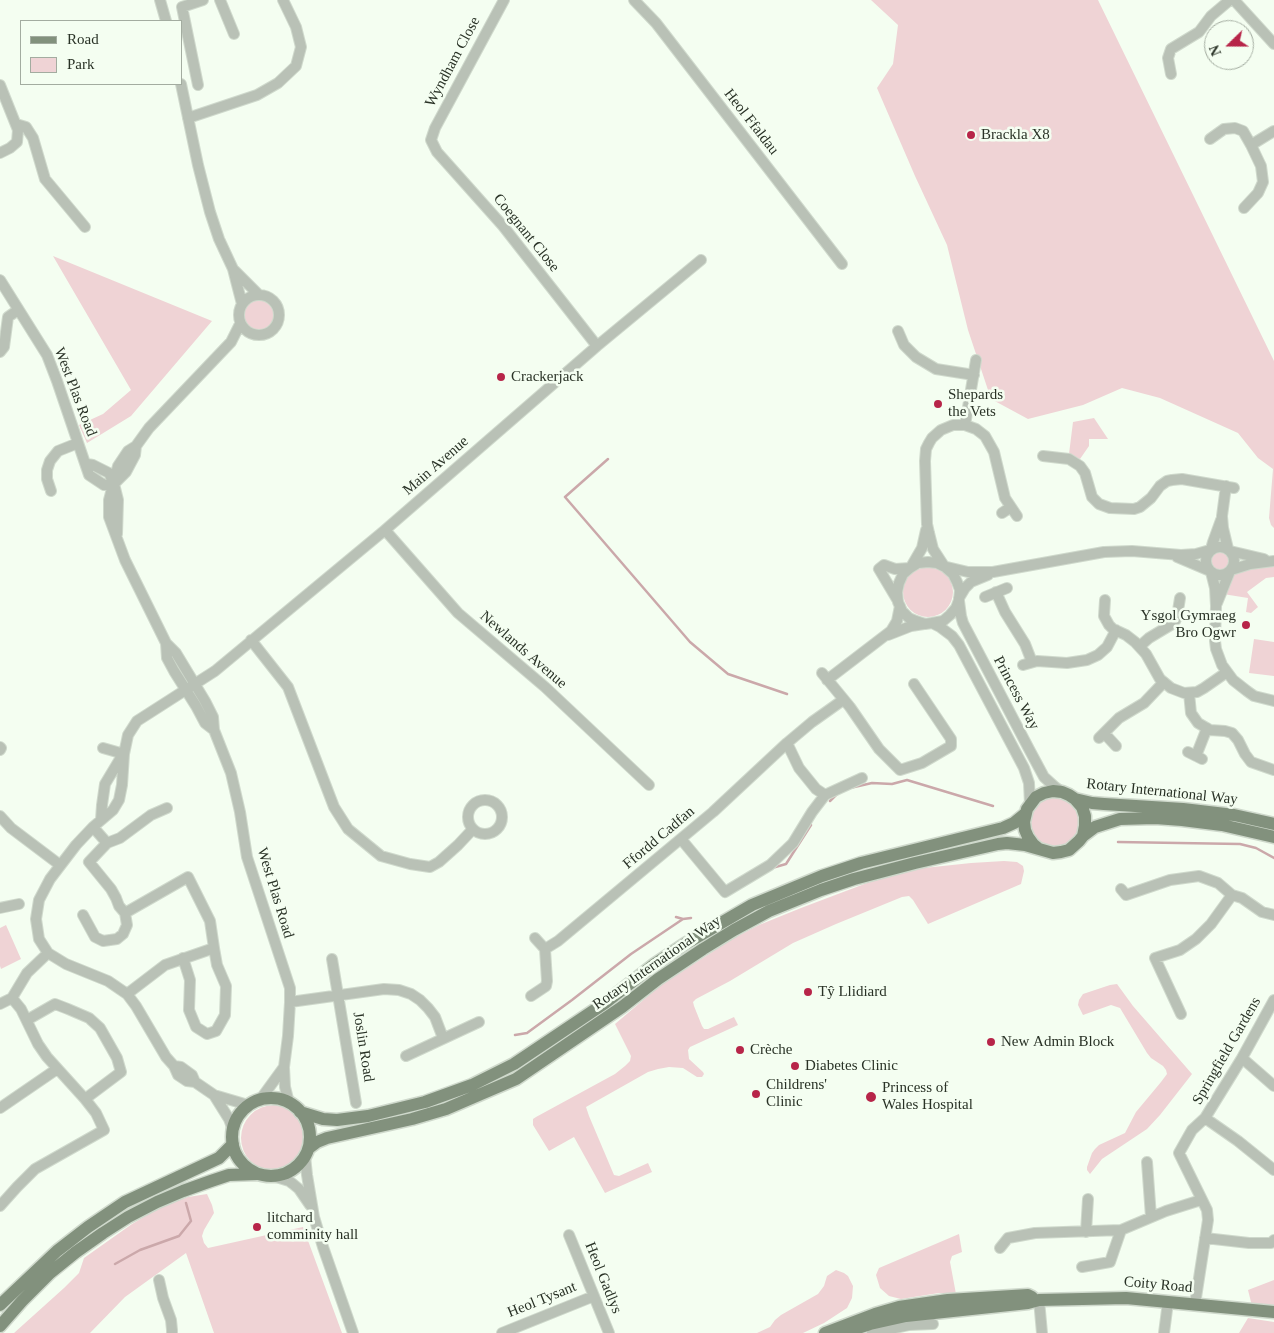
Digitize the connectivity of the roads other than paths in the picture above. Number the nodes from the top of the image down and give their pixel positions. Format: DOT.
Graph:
graph roads {
  1 [pos="160,0"];
  2 [pos="203,0"];
  3 [pos="220,0"];
  4 [pos="283,0"];
  5 [pos="504,0"];
  6 [pos="634,0"];
  7 [pos="1230,0"];
  8 [pos="1234,0"];
  9 [pos="166,20"];
  10 [pos="234,34"];
  11 [pos="1274,44"];
  12 [pos="1171,74"];
  13 [pos="0,85"];
  14 [pos="181,85"];
  15 [pos="198,86"];
  16 [pos="188,118"];
  17 [pos="16,124"];
  18 [pos="1274,131"];
  19 [pos="1210,139"];
  20 [pos="431,140"];
  21 [pos="1251,145"];
  22 [pos="0,153"];
  23 [pos="1244,208"];
  24 [pos="85,227"];
  25 [pos="701,260"];
  26 [pos="842,264"];
  27 [pos="233,269"];
  28 [pos="0,280"];
  29 [pos="259,295"];
  30 [pos="242,304"];
  31 [pos="18,310"];
  32 [pos="240,324"];
  33 [pos="898,331"];
  34 [pos="252,334"];
  35 [pos="231,342"];
  36 [pos="597,346"];
  37 [pos="0,352"];
  38 [pos="976,360"];
  39 [pos="974,375"];
  40 [pos="965,425"];
  41 [pos="78,443"];
  42 [pos="1047,459"];
  43 [pos="114,484"];
  44 [pos="51,492"];
  45 [pos="1002,513"];
  46 [pos="1222,516"];
  47 [pos="927,524"];
  48 [pos="385,530"];
  49 [pos="1211,550"];
  50 [pos="1229,550"];
  51 [pos="1171,555"];
  52 [pos="1272,561"];
  53 [pos="944,566"];
  54 [pos="910,568"];
  55 [pos="1211,571"];
  56 [pos="1230,571"];
  57 [pos="993,572"];
  58 [pos="1007,588"];
  59 [pos="996,592"];
  60 [pos="984,597"];
  61 [pos="959,599"];
  62 [pos="1176,603"];
  63 [pos="899,604"];
  64 [pos="1216,606"];
  65 [pos="1093,608"];
  66 [pos="928,624"];
  67 [pos="1116,630"];
  68 [pos="886,636"];
  69 [pos="252,640"];
  70 [pos="1140,646"];
  71 [pos="1087,660"];
  72 [pos="1090,671"];
  73 [pos="1227,672"];
  74 [pos="1164,682"];
  75 [pos="914,684"];
  76 [pos="190,687"];
  77 [pos="1189,693"];
  78 [pos="843,700"];
  79 [pos="1274,701"];
  80 [pos="1206,728"];
  81 [pos="787,743"];
  82 [pos="1116,746"];
  83 [pos="103,748"];
  84 [pos="124,754"];
  85 [pos="1195,756"];
  86 [pos="1274,770"];
  87 [pos="862,778"];
  88 [pos="649,785"];
  89 [pos="1062,792"];
  90 [pos="825,794"];
  91 [pos="1075,799"];
  92 [pos="167,808"];
  93 [pos="1027,809"];
  94 [pos="0,816"];
  95 [pos="97,824"];
  96 [pos="1274,824"];
  97 [pos="473,829"];
  98 [pos="1082,836"];
  99 [pos="1274,837"];
  100 [pos="681,839"];
  101 [pos="107,844"];
  102 [pos="1039,848"];
  103 [pos="60,865"];
  104 [pos="1121,889"];
  105 [pos="1232,895"];
  106 [pos="19,904"];
  107 [pos="0,908"];
  108 [pos="125,913"];
  109 [pos="83,915"];
  110 [pos="1274,915"];
  111 [pos="534,938"];
  112 [pos="214,948"];
  113 [pos="545,949"];
  114 [pos="48,953"];
  115 [pos="183,958"];
  116 [pos="332,959"];
  117 [pos="126,994"];
  118 [pos="344,994"];
  119 [pos="531,996"];
  120 [pos="12,998"];
  121 [pos="1274,1000"];
  122 [pos="290,1002"];
  123 [pos="0,1004"];
  124 [pos="1181,1014"];
  125 [pos="27,1020"];
  126 [pos="479,1022"];
  127 [pos="443,1038"];
  128 [pos="406,1056"];
  129 [pos="1242,1058"];
  130 [pos="284,1067"];
  131 [pos="57,1069"];
  132 [pos="1274,1086"];
  133 [pos="214,1095"];
  134 [pos="85,1099"];
  135 [pos="254,1103"];
  136 [pos="289,1103"];
  137 [pos="356,1104"];
  138 [pos="0,1108"];
  139 [pos="300,1112"];
  140 [pos="1205,1118"];
  141 [pos="233,1130"];
  142 [pos="232,1144"];
  143 [pos="307,1152"];
  144 [pos="1147,1162"];
  145 [pos="1274,1170"];
  146 [pos="257,1174"];
  147 [pos="273,1176"];
  148 [pos="2,1199"];
  149 [pos="1088,1199"];
  150 [pos="1201,1200"];
  151 [pos="312,1208"];
  152 [pos="1151,1218"];
  153 [pos="1121,1230"];
  154 [pos="1086,1232"];
  155 [pos="570,1235"];
  156 [pos="1205,1238"];
  157 [pos="1274,1240"];
  158 [pos="1000,1248"];
  159 [pos="1082,1267"];
  160 [pos="150,1293"];
  161 [pos="594,1296"];
  162 [pos="1039,1300"];
  163 [pos="1168,1302"];
  164 [pos="1195,1304"];
  165 [pos="0,1305"];
  166 [pos="1274,1312"];
  167 [pos="932,1318"];
  168 [pos="0,1326"];
  169 [pos="172,1333"];
  170 [pos="353,1333"];
  171 [pos="502,1333"];
  172 [pos="608,1333"];
  173 [pos="824,1333"];
  174 [pos="843,1333"];
  175 [pos="872,1333"];
  176 [pos="1042,1333"];
  177 [pos="1164,1333"];
  1 -- 9 [label="street"];
  2 -- 15 [label="street"];
  3 -- 10 [label="street"];
  4 -- 16 [label="street"];
  5 -- 20 [label="street, Wyndham Close"];
  6 -- 26 [label="street, Heol Ffaldau"];
  7 -- 12 [label="street"];
  8 -- 11 [label="street"];
  13 -- 17 [label="street"];
  14 -- 16 [label="street"];
  16 -- 27 [label="street"];
  17 -- 22 [label="street"];
  17 -- 24 [label="street"];
  18 -- 21 [label="street"];
  19 -- 21 [label="street"];
  20 -- 36 [label="street, Coegnant Close"];
  21 -- 23 [label="street"];
  25 -- 36 [label="street, Main Avenue"];
  27 -- 29 [label="street"];
  27 -- 30 [label="street"];
  28 -- 31 [label="street, West Plas Road"];
  29 -- 30 [label="street"];
  29 -- 34 [label="street"];
  30 -- 32 [label="street"];
  31 -- 37 [label="street"];
  31 -- 41 [label="street, West Plas Road"];
  32 -- 34 [label="street"];
  32 -- 35 [label="street"];
  33 -- 39 [label="street"];
  34 -- 35 [label="street"];
  35 -- 43 [label="street"];
  36 -- 48 [label="street, Main Avenue"];
  38 -- 39 [label="street"];
  39 -- 40 [label="street"];
  40 -- 45 [label="street"];
  40 -- 47 [label="street"];
  41 -- 43 [label="street, West Plas Road"];
  41 -- 44 [label="street"];
  42 -- 46 [label="street"];
  43 -- 76 [label="street, West Plas Road"];
  46 -- 49 [label="street"];
  46 -- 50 [label="street"];
  47 -- 53 [label="street, Princess Way"];
  47 -- 54 [label="street"];
  48 -- 69 [label="street, Main Avenue"];
  48 -- 88 [label="street, Newlands Avenue"];
  49 -- 50 [label="street"];
  49 -- 51 [label="street"];
  49 -- 55 [label="street"];
  50 -- 52 [label="street"];
  50 -- 56 [label="street"];
  51 -- 55 [label="street"];
  51 -- 57 [label="street"];
  52 -- 56 [label="street"];
  53 -- 54 [label="street"];
  53 -- 57 [label="street"];
  53 -- 61 [label="street, Princess Way"];
  54 -- 63 [label="street"];
  54 -- 63 [label="street, Princess Way"];
  55 -- 56 [label="street"];
  55 -- 64 [label="street"];
  56 -- 64 [label="street"];
  57 -- 61 [label="street"];
  58 -- 59 [label="street"];
  59 -- 60 [label="street"];
  59 -- 71 [label="street"];
  61 -- 66 [label="street"];
  61 -- 89 [label="street, Princess Way"];
  62 -- 70 [label="street"];
  63 -- 66 [label="street, Princess Way"];
  63 -- 68 [label="street"];
  64 -- 73 [label="street"];
  65 -- 67 [label="street"];
  66 -- 68 [label="street"];
  66 -- 93 [label="street, Princess Way"];
  67 -- 70 [label="street"];
  67 -- 71 [label="street"];
  68 -- 78 [label="street"];
  69 -- 76 [label="street, Main Avenue"];
  69 -- 97 [label="street"];
  70 -- 74 [label="street"];
  71 -- 72 [label="street"];
  73 -- 77 [label="street"];
  73 -- 79 [label="street"];
  74 -- 77 [label="street"];
  74 -- 82 [label="street"];
  75 -- 78 [label="street"];
  76 -- 84 [label="street, Main Avenue"];
  76 -- 122 [label="street, West Plas Road"];
  77 -- 80 [label="street"];
  78 -- 81 [label="street, Ffordd Cadfan"];
  80 -- 85 [label="street"];
  80 -- 86 [label="street"];
  81 -- 90 [label="street"];
  81 -- 100 [label="street, Ffordd Cadfan"];
  83 -- 84 [label="street"];
  84 -- 95 [label="street"];
  84 -- 95 [label="street"];
  87 -- 90 [label="street"];
  89 -- 91 [label="main road"];
  89 -- 93 [label="main road"];
  90 -- 100 [label="street"];
  91 -- 96 [label="main road, Rotary International Way"];
  91 -- 98 [label="main road"];
  92 -- 101 [label="street"];
  93 -- 102 [label="main road"];
  93 -- 139 [label="main road, Rotary International Way"];
  94 -- 103 [label="street"];
  95 -- 101 [label="street"];
  95 -- 103 [label="street"];
  98 -- 99 [label="main road, Rotary International Way"];
  98 -- 102 [label="main road"];
  100 -- 113 [label="street, Ffordd Cadfan"];
  101 -- 108 [label="street"];
  102 -- 143 [label="main road, Rotary International Way"];
  103 -- 114 [label="street"];
  104 -- 105 [label="street"];
  105 -- 110 [label="street"];
  105 -- 124 [label="street"];
  106 -- 107 [label="street"];
  108 -- 109 [label="street"];
  108 -- 112 [label="street"];
  111 -- 113 [label="street"];
  112 -- 115 [label="street"];
  112 -- 115 [label="street"];
  113 -- 119 [label="street"];
  114 -- 117 [label="street"];
  114 -- 120 [label="street"];
  115 -- 117 [label="street"];
  116 -- 118 [label="street"];
  117 -- 133 [label="street"];
  118 -- 122 [label="street, Joslin Road"];
  118 -- 127 [label="street"];
  118 -- 137 [label="street, Joslin Road"];
  120 -- 123 [label="street"];
  120 -- 125 [label="street"];
  121 -- 129 [label="street, Springfield Gardens"];
  122 -- 130 [label="street, West Plas Road"];
  125 -- 131 [label="street"];
  125 -- 134 [label="street"];
  126 -- 127 [label="street"];
  127 -- 128 [label="street"];
  129 -- 132 [label="street"];
  129 -- 140 [label="street, Springfield Gardens"];
  130 -- 135 [label="street, West Plas Road"];
  130 -- 136 [label="street, West Plas Road"];
  131 -- 134 [label="street"];
  131 -- 138 [label="street"];
  133 -- 135 [label="street"];
  133 -- 141 [label="street"];
  134 -- 148 [label="street"];
  135 -- 136 [label="main road"];
  135 -- 141 [label="main road"];
  136 -- 139 [label="main road"];
  139 -- 143 [label="main road"];
  140 -- 145 [label="street"];
  140 -- 150 [label="street, Springfield Gardens"];
  141 -- 142 [label="main road"];
  142 -- 146 [label="main road"];
  142 -- 165 [label="main road"];
  143 -- 147 [label="main road"];
  143 -- 151 [label="street"];
  144 -- 152 [label="street"];
  146 -- 147 [label="main road"];
  146 -- 168 [label="main road"];
  147 -- 151 [label="street"];
  149 -- 154 [label="street"];
  150 -- 152 [label="street"];
  150 -- 156 [label="street"];
  151 -- 170 [label="street"];
  152 -- 153 [label="street"];
  153 -- 154 [label="street"];
  153 -- 159 [label="street"];
  154 -- 158 [label="street"];
  155 -- 161 [label="street, Heol Gadlys"];
  156 -- 157 [label="street"];
  156 -- 164 [label="street"];
  160 -- 169 [label="street"];
  161 -- 171 [label="street, Heol Tysant"];
  161 -- 172 [label="street, Heol Gadlys"];
  162 -- 163 [label="main road, Coity Road"];
  162 -- 167 [label="main road, Coity Road"];
  162 -- 176 [label="street"];
  163 -- 164 [label="main road, Coity Road"];
  163 -- 177 [label="street"];
  164 -- 166 [label="main road, Coity Road"];
  167 -- 173 [label="main road, Coity Road"];
  167 -- 174 [label="main road, Coity Road"];
  167 -- 175 [label="street"];
}
